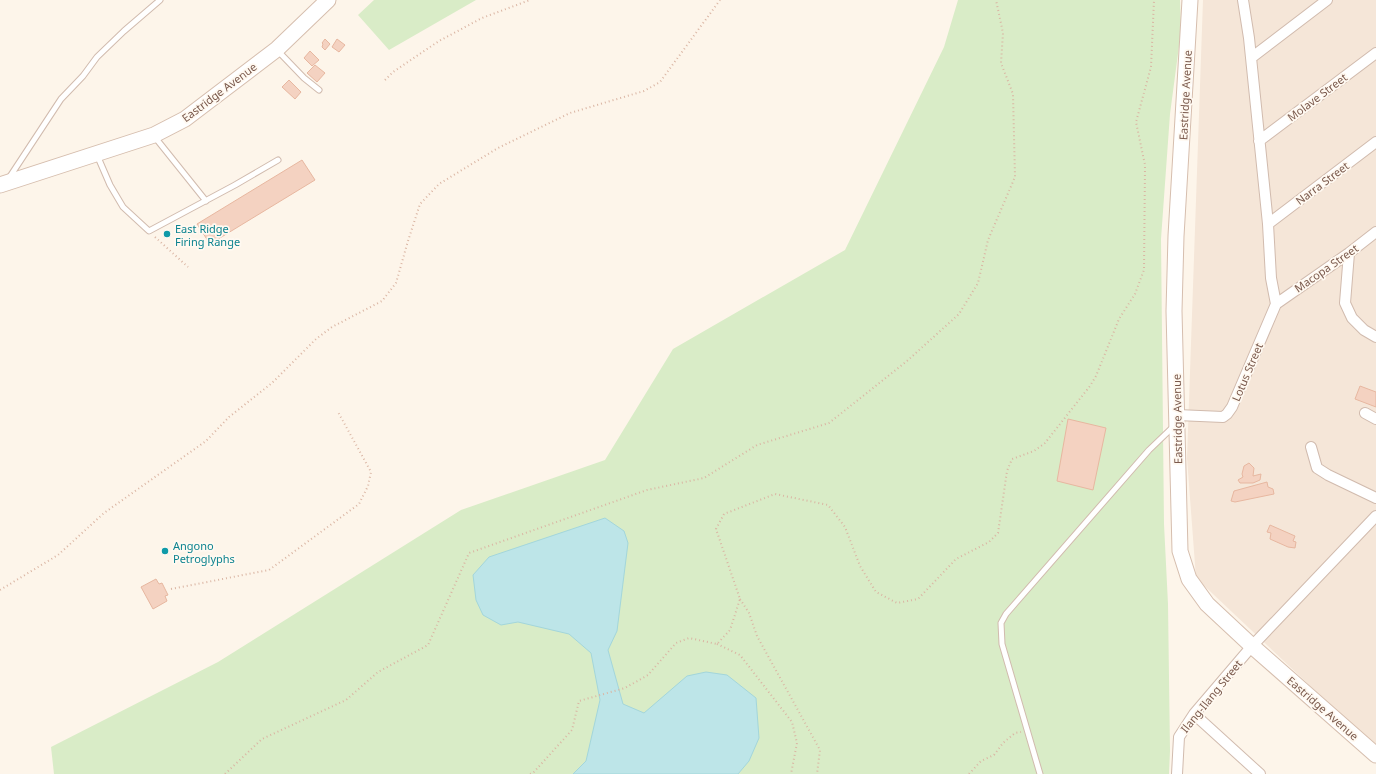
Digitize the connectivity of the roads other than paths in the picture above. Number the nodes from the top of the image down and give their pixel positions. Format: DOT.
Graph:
graph roads {
  1 [pos="160,0"];
  2 [pos="328,0"];
  3 [pos="1190,0"];
  4 [pos="1243,0"];
  5 [pos="1328,0"];
  6 [pos="277,49"];
  7 [pos="1376,53"];
  8 [pos="1251,58"];
  9 [pos="319,90"];
  10 [pos="154,135"];
  11 [pos="1259,141"];
  12 [pos="1376,142"];
  13 [pos="97,154"];
  14 [pos="278,160"];
  15 [pos="3,184"];
  16 [pos="206,201"];
  17 [pos="1268,224"];
  18 [pos="1376,232"];
  19 [pos="1349,253"];
  20 [pos="1276,304"];
  21 [pos="1376,337"];
  22 [pos="1365,413"];
  23 [pos="1177,419"];
  24 [pos="1376,419"];
  25 [pos="1311,446"];
  26 [pos="1376,498"];
  27 [pos="1376,516"];
  28 [pos="1252,646"];
  29 [pos="1194,714"];
  30 [pos="1376,755"];
  31 [pos="1040,774"];
  32 [pos="1177,774"];
  33 [pos="1260,774"];
  1 -- 15 [label="lane"];
  2 -- 6 [label="street, Eastridge Avenue"];
  3 -- 23 [label="street, Eastridge Avenue"];
  4 -- 8 [label="street"];
  5 -- 8 [label="street"];
  6 -- 9 [label="lane"];
  6 -- 10 [label="street, Eastridge Avenue"];
  7 -- 11 [label="street, Molave Street"];
  8 -- 11 [label="street"];
  10 -- 13 [label="street, Eastridge Avenue"];
  10 -- 16 [label="lane"];
  11 -- 17 [label="street"];
  12 -- 17 [label="street, Narra Street"];
  13 -- 15 [label="street, Eastridge Avenue"];
  13 -- 16 [label="lane"];
  14 -- 16 [label="lane"];
  17 -- 20 [label="street"];
  18 -- 19 [label="street, Macopa Street"];
  19 -- 20 [label="street, Macopa Street"];
  19 -- 21 [label="street"];
  20 -- 23 [label="street, Lotus Street"];
  22 -- 24 [label="street"];
  23 -- 28 [label="street, Eastridge Avenue"];
  23 -- 31 [label="lane"];
  25 -- 26 [label="street"];
  27 -- 28 [label="street, Ilang-Ilang Street"];
  28 -- 29 [label="street, Ilang-Ilang Street"];
  28 -- 30 [label="street, Eastridge Avenue"];
  29 -- 32 [label="street, Ilang-Ilang Street"];
  29 -- 33 [label="street"];
}
